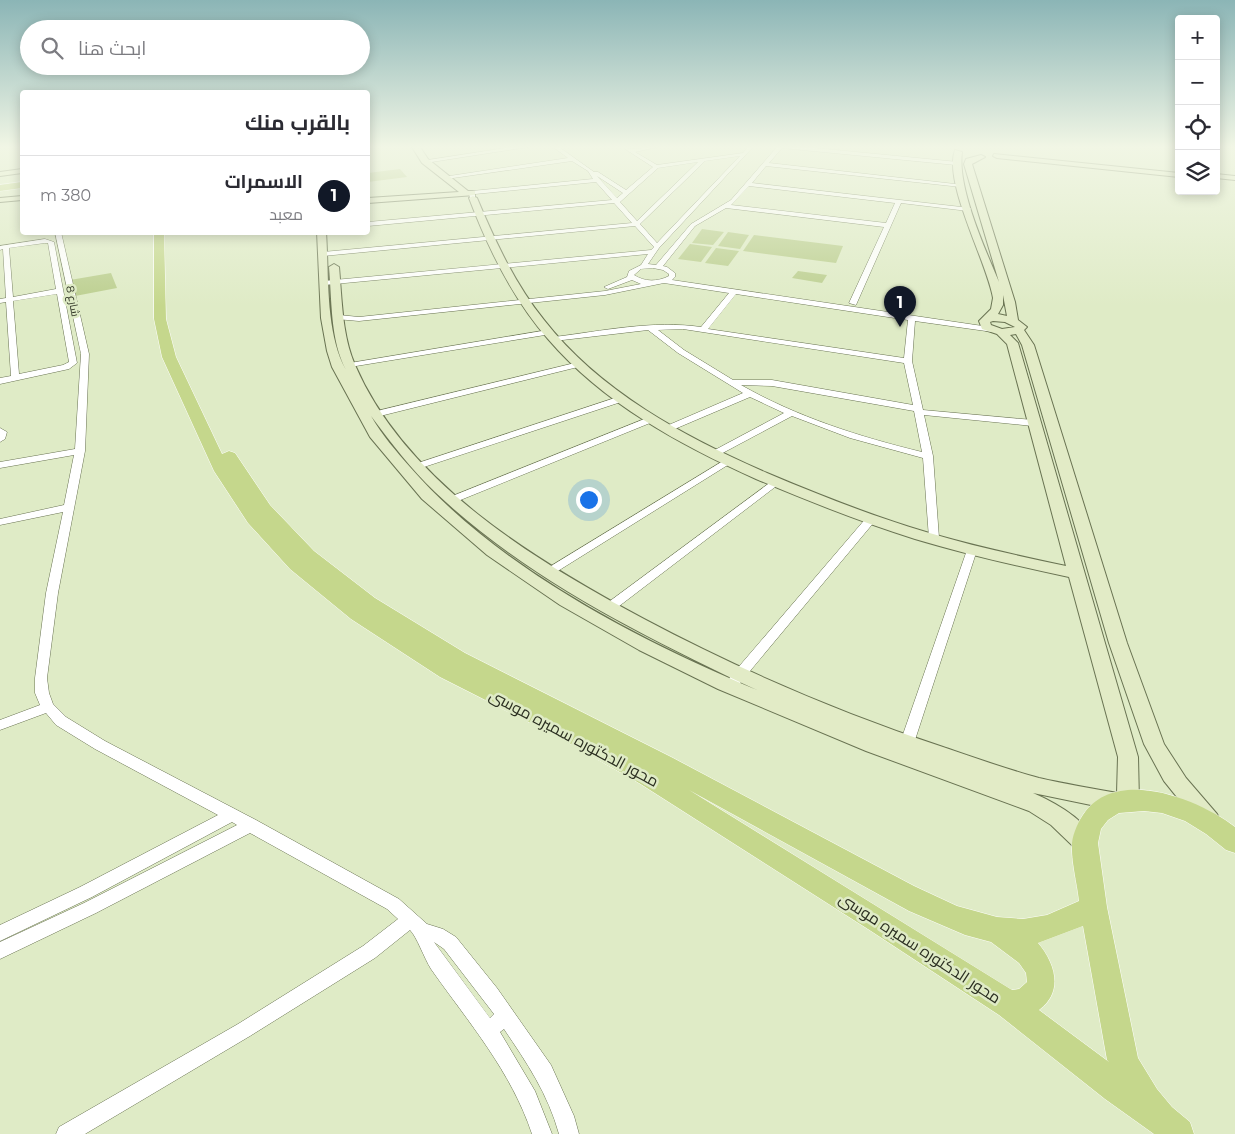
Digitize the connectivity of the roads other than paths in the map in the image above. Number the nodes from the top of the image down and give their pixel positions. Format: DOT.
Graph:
graph roads {
  1 [pos="472,200"];
  2 [pos="662,200"];
  3 [pos="701,200"];
  4 [pos="732,200"];
  5 [pos="889,200"];
  6 [pos="965,200"];
  7 [pos="979,200"];
  8 [pos="617,201"];
  9 [pos="899,201"];
  10 [pos="726,206"];
  11 [pos="968,209"];
  12 [pos="479,214"];
  13 [pos="370,224"];
  14 [pos="637,224"];
  15 [pos="886,225"];
  16 [pos="55,235"];
  17 [pos="59,235"];
  18 [pos="159,235"];
  19 [pos="170,235"];
  20 [pos="322,235"];
  21 [pos="330,235"];
  22 [pos="491,238"];
  23 [pos="977,238"];
  24 [pos="990,238"];
  25 [pos="2,247"];
  26 [pos="656,249"];
  27 [pos="328,253"];
  28 [pos="505,266"];
  29 [pos="658,266"];
  30 [pos="643,267"];
  31 [pos="673,275"];
  32 [pos="632,278"];
  33 [pos="663,281"];
  34 [pos="330,282"];
  35 [pos="654,282"];
  36 [pos="59,291"];
  37 [pos="734,292"];
  38 [pos="9,300"];
  39 [pos="524,300"];
  40 [pos="0,301"];
  41 [pos="853,303"];
  42 [pos="912,317"];
  43 [pos="333,318"];
  44 [pos="987,319"];
  45 [pos="1016,326"];
  46 [pos="650,328"];
  47 [pos="704,329"];
  48 [pos="997,331"];
  49 [pos="551,336"];
  50 [pos="337,343"];
  51 [pos="908,361"];
  52 [pos="579,364"];
  53 [pos="350,366"];
  54 [pos="86,368"];
  55 [pos="15,378"];
  56 [pos="0,381"];
  57 [pos="733,383"];
  58 [pos="0,386"];
  59 [pos="751,393"];
  60 [pos="621,399"];
  61 [pos="919,410"];
  62 [pos="791,413"];
  63 [pos="376,414"];
  64 [pos="652,419"];
  65 [pos="1033,423"];
  66 [pos="667,429"];
  67 [pos="0,431"];
  68 [pos="0,439"];
  69 [pos="80,450"];
  70 [pos="714,454"];
  71 [pos="928,456"];
  72 [pos="728,461"];
  73 [pos="0,465"];
  74 [pos="418,466"];
  75 [pos="775,482"];
  76 [pos="454,499"];
  77 [pos="70,507"];
  78 [pos="872,520"];
  79 [pos="0,522"];
  80 [pos="498,535"];
  81 [pos="934,538"];
  82 [pos="482,543"];
  83 [pos="972,550"];
  84 [pos="549,571"];
  85 [pos="1077,574"];
  86 [pos="610,607"];
  87 [pos="1095,640"];
  88 [pos="1118,643"];
  89 [pos="735,680"];
  90 [pos="48,707"];
  91 [pos="0,725"];
  92 [pos="906,743"];
  93 [pos="1124,802"];
  94 [pos="232,815"];
  95 [pos="251,825"];
  96 [pos="1214,825"];
  97 [pos="1235,842"];
  98 [pos="1085,843"];
  99 [pos="88,900"];
  100 [pos="1093,907"];
  101 [pos="416,925"];
  102 [pos="997,931"];
  103 [pos="0,934"];
  104 [pos="0,951"];
  105 [pos="1009,1005"];
  106 [pos="507,1016"];
  107 [pos="487,1031"];
  108 [pos="1169,1126"];
  109 [pos="66,1134"];
  110 [pos="542,1134"];
  111 [pos="569,1134"];
  1 -- 12 [label="street"];
  2 -- 14 [label="street"];
  3 -- 26 [label="street"];
  4 -- 10 [label="street"];
  5 -- 9 [label="street"];
  6 -- 11 [label="street"];
  7 -- 24 [label="street"];
  8 -- 12 [label="street"];
  8 -- 14 [label="street"];
  9 -- 11 [label="street"];
  9 -- 15 [label="street"];
  10 -- 15 [label="street"];
  10 -- 29 [label="street"];
  11 -- 23 [label="street"];
  12 -- 13 [label="street"];
  12 -- 22 [label="street"];
  14 -- 22 [label="street"];
  14 -- 26 [label="street"];
  15 -- 41 [label="street"];
  16 -- 25 [label="street"];
  17 -- 54 [label="street"];
  18 -- 105 [label="main road, محور الدكتوره سميره موسى"];
  19 -- 102 [label="main road, محور الدكتوره سميره موسى"];
  20 -- 27 [label="street"];
  21 -- 27 [label="street"];
  22 -- 27 [label="street"];
  22 -- 28 [label="street"];
  23 -- 24 [label="street"];
  23 -- 44 [label="street"];
  24 -- 45 [label="street"];
  25 -- 36 [label="street, شارع 8"];
  25 -- 38 [label="street"];
  26 -- 28 [label="street"];
  26 -- 30 [label="street"];
  27 -- 34 [label="street"];
  28 -- 34 [label="street"];
  28 -- 39 [label="street"];
  29 -- 30 [label="street"];
  29 -- 31 [label="street"];
  30 -- 32 [label="street"];
  31 -- 33 [label="street"];
  31 -- 41 [label="street"];
  32 -- 35 [label="street"];
  32 -- 39 [label="street"];
  33 -- 35 [label="street"];
  33 -- 37 [label="street"];
  34 -- 43 [label="street"];
  35 -- 39 [label="street"];
  36 -- 38 [label="street"];
  36 -- 55 [label="street, شارع 8"];
  37 -- 42 [label="street"];
  37 -- 47 [label="street"];
  38 -- 40 [label="street"];
  38 -- 55 [label="street"];
  39 -- 43 [label="street"];
  39 -- 49 [label="street"];
  41 -- 44 [label="street"];
  42 -- 48 [label="street"];
  42 -- 51 [label="street"];
  43 -- 50 [label="street"];
  44 -- 45 [label="street"];
  44 -- 48 [label="street"];
  45 -- 48 [label="street"];
  45 -- 88 [label="street"];
  46 -- 47 [label="street"];
  46 -- 49 [label="street"];
  46 -- 57 [label="street"];
  47 -- 51 [label="street"];
  48 -- 65 [label="street"];
  49 -- 52 [label="street"];
  49 -- 53 [label="street"];
  50 -- 53 [label="street"];
  50 -- 82 [label="street"];
  51 -- 61 [label="street"];
  52 -- 60 [label="street"];
  52 -- 63 [label="street"];
  53 -- 63 [label="street"];
  54 -- 58 [label="street"];
  54 -- 69 [label="street"];
  55 -- 56 [label="street"];
  57 -- 59 [label="street"];
  57 -- 61 [label="street"];
  59 -- 62 [label="street"];
  59 -- 66 [label="street"];
  60 -- 64 [label="street"];
  60 -- 74 [label="street"];
  61 -- 65 [label="street"];
  61 -- 71 [label="street"];
  62 -- 70 [label="street"];
  62 -- 71 [label="street"];
  63 -- 74 [label="street"];
  64 -- 66 [label="street"];
  64 -- 76 [label="street"];
  65 -- 85 [label="street"];
  66 -- 70 [label="street"];
  67 -- 68 [label="street"];
  69 -- 73 [label="street"];
  69 -- 77 [label="street"];
  70 -- 72 [label="street"];
  71 -- 81 [label="street"];
  72 -- 75 [label="street"];
  72 -- 84 [label="street"];
  74 -- 76 [label="street"];
  75 -- 78 [label="street"];
  75 -- 86 [label="street"];
  76 -- 80 [label="street"];
  77 -- 79 [label="street"];
  77 -- 90 [label="street"];
  78 -- 81 [label="street"];
  78 -- 89 [label="street"];
  80 -- 82 [label="street"];
  80 -- 84 [label="street"];
  81 -- 83 [label="street"];
  82 -- 89 [label="street"];
  83 -- 85 [label="street"];
  83 -- 92 [label="street"];
  84 -- 86 [label="street"];
  85 -- 87 [label="street"];
  86 -- 89 [label="street"];
  87 -- 88 [label="street"];
  87 -- 93 [label="street"];
  88 -- 96 [label="street"];
  89 -- 92 [label="street"];
  89 -- 98 [label="street"];
  90 -- 91 [label="street"];
  90 -- 94 [label="street"];
  92 -- 93 [label="street"];
  93 -- 96 [label="main road"];
  93 -- 98 [label="main road"];
  94 -- 95 [label="street"];
  94 -- 99 [label="street"];
  95 -- 99 [label="street"];
  95 -- 101 [label="street"];
  96 -- 97 [label="main road"];
  98 -- 100 [label="main road"];
  99 -- 103 [label="street"];
  99 -- 104 [label="street"];
  100 -- 102 [label="main road, محور الدكتوره سميره موسى"];
  100 -- 108 [label="main road"];
  101 -- 106 [label="street"];
  101 -- 107 [label="street"];
  101 -- 109 [label="street"];
  102 -- 105 [label="main road"];
  105 -- 108 [label="main road, محور الدكتوره سميره موسى"];
  106 -- 107 [label="street"];
  106 -- 111 [label="street"];
  107 -- 110 [label="street"];
}
